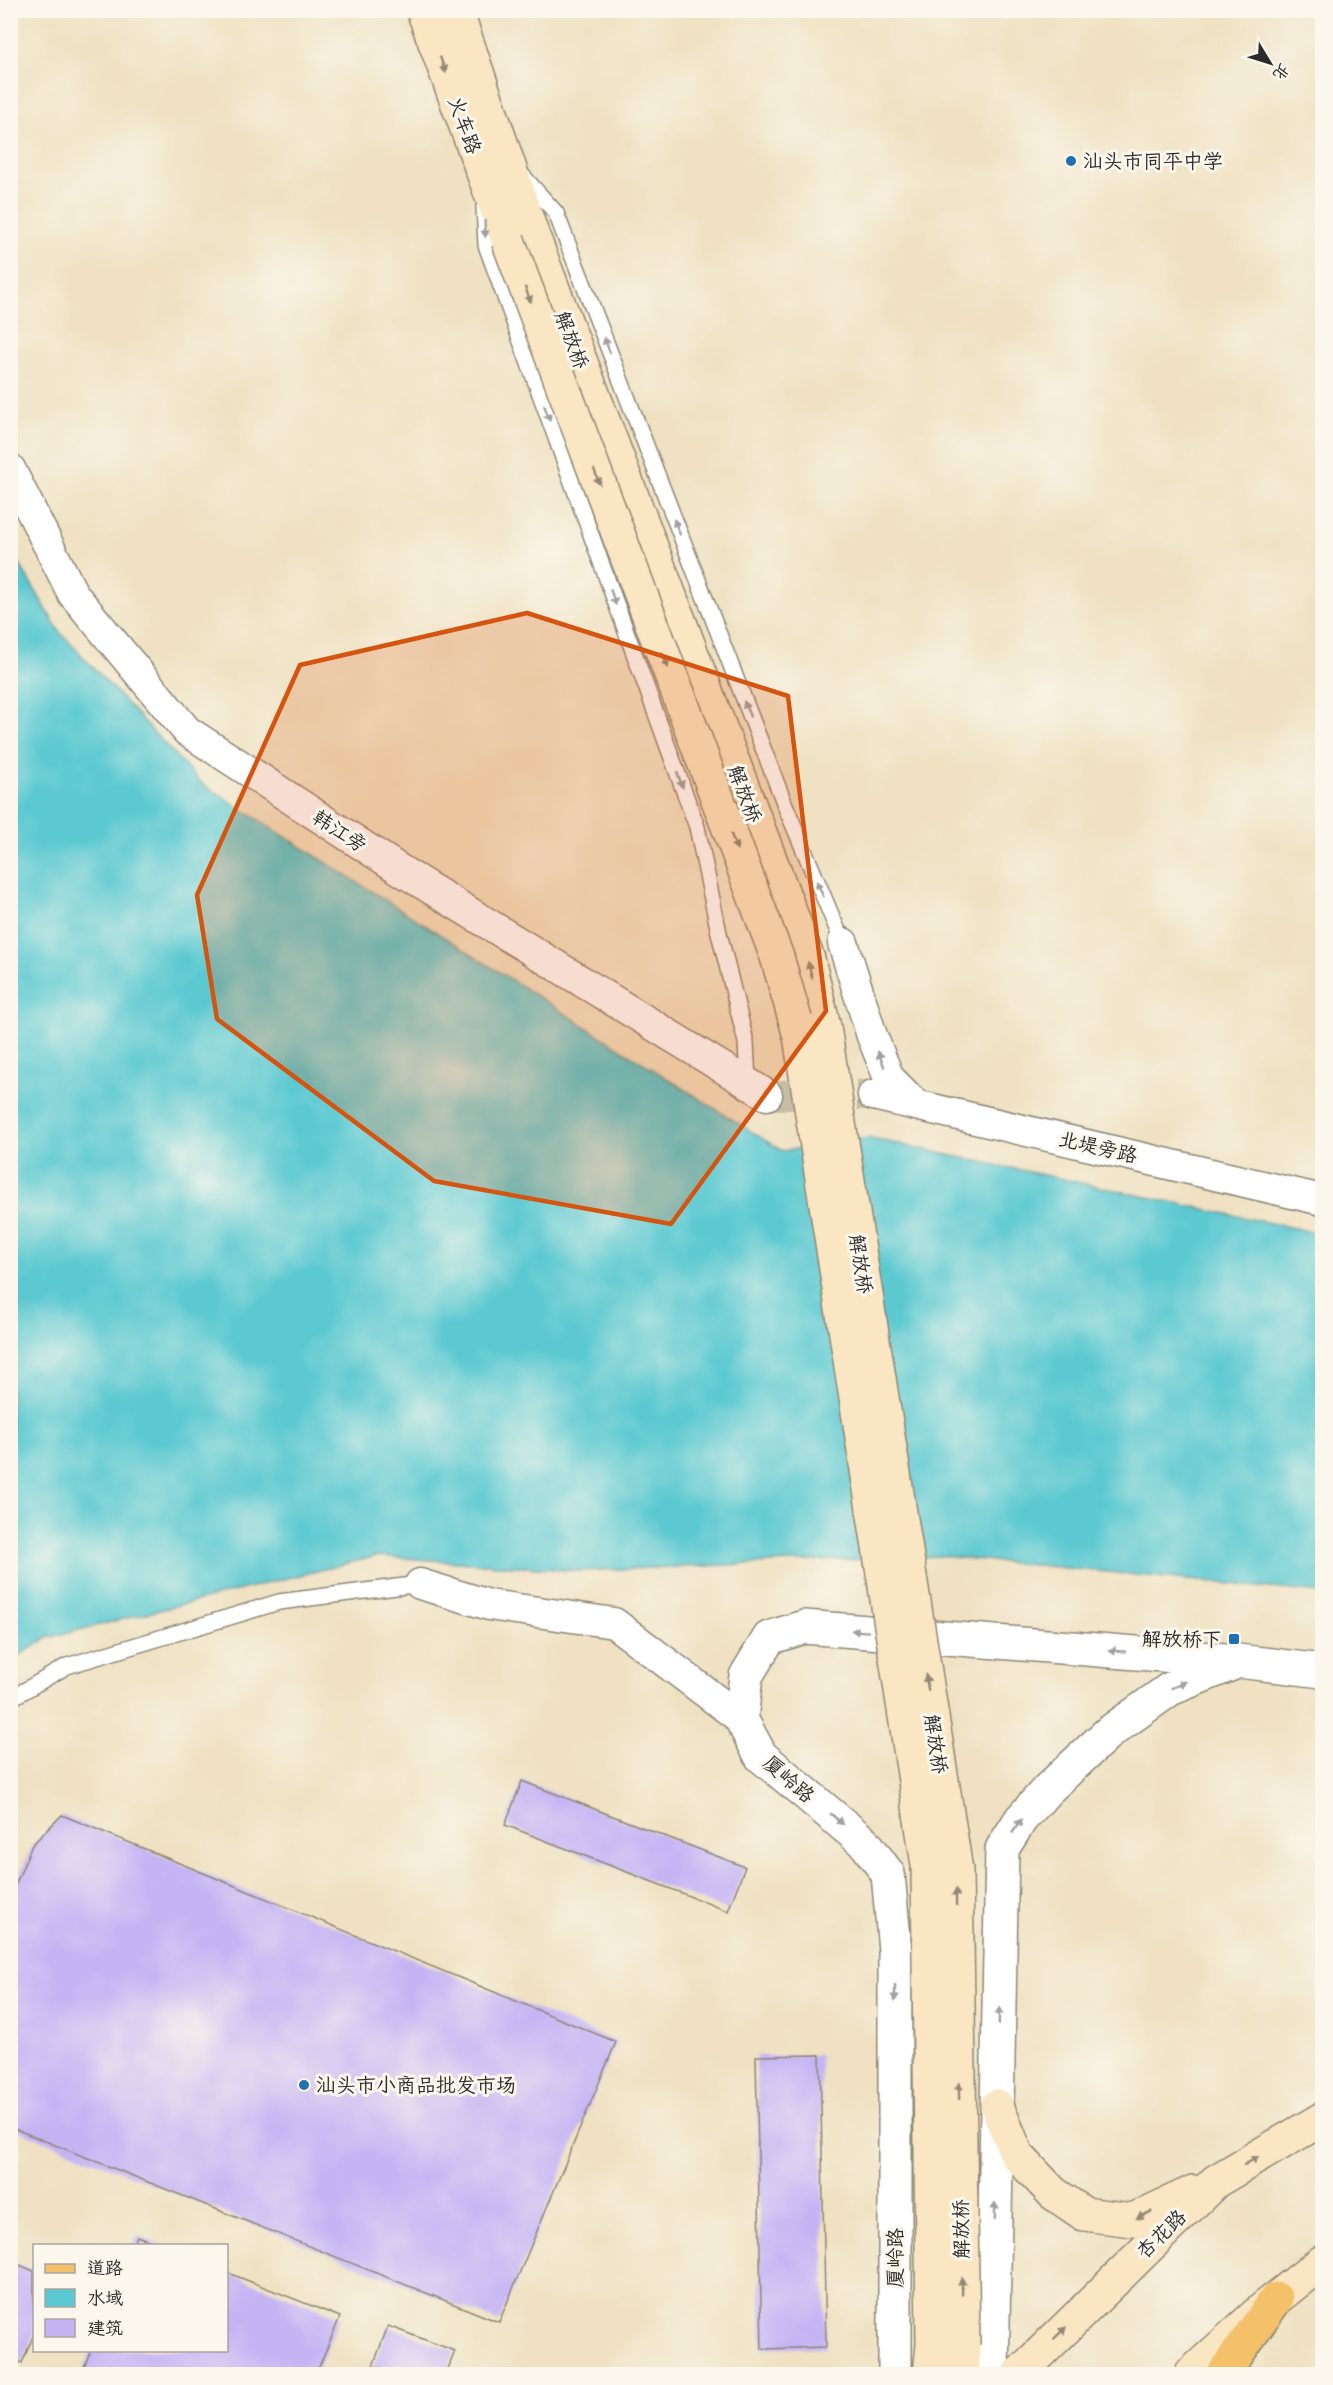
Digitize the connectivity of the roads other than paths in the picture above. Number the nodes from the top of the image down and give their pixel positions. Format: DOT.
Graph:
graph roads {
  1 [pos="423,10"];
  2 [pos="456,10"];
  3 [pos="494,164"];
  4 [pos="519,235"];
  5 [pos="10,469"];
  6 [pos="843,944"];
  7 [pos="758,1089"];
  8 [pos="873,1095"];
  9 [pos="916,1105"];
  10 [pos="1323,1200"];
  11 [pos="420,1584"];
  12 [pos="1238,1661"];
  13 [pos="1323,1671"];
  14 [pos="10,1699"];
  15 [pos="741,1719"];
  16 [pos="998,2106"];
  17 [pos="1323,2119"];
  18 [pos="1216,2181"];
  19 [pos="1323,2262"];
  20 [pos="1276,2299"];
  21 [pos="947,2360"];
  22 [pos="895,2374"];
  23 [pos="992,2374"];
  24 [pos="1019,2374"];
  25 [pos="1191,2374"];
  26 [pos="1223,2374"];
  1 -- 3 [label="main road, 火车路, one-way"];
  2 -- 3 [label="main road, 火车路"];
  3 -- 4 [label="main road, 火车路"];
  6 -- 3 [label="lane, one-way"];
  3 -- 7 [label="lane, one-way"];
  4 -- 21 [label="main road, 解放桥, bridge"];
  5 -- 7 [label="street, 韩江旁"];
  9 -- 6 [label="street, one-way"];
  8 -- 9 [label="street, 北堤旁路"];
  9 -- 10 [label="street, 北堤旁路"];
  11 -- 14 [label="lane"];
  11 -- 15 [label="street"];
  12 -- 13 [label="street"];
  12 -- 15 [label="street, one-way"];
  16 -- 12 [label="street, one-way"];
  15 -- 22 [label="street, 厦岭路, one-way"];
  18 -- 16 [label="main road, one-way"];
  23 -- 16 [label="street, one-way"];
  18 -- 17 [label="main road, 杏花路, one-way"];
  24 -- 18 [label="main road, 杏花路, one-way"];
  19 -- 20 [label="main road"];
  20 -- 25 [label="main road"];
  20 -- 26 [label="main road"];
}
